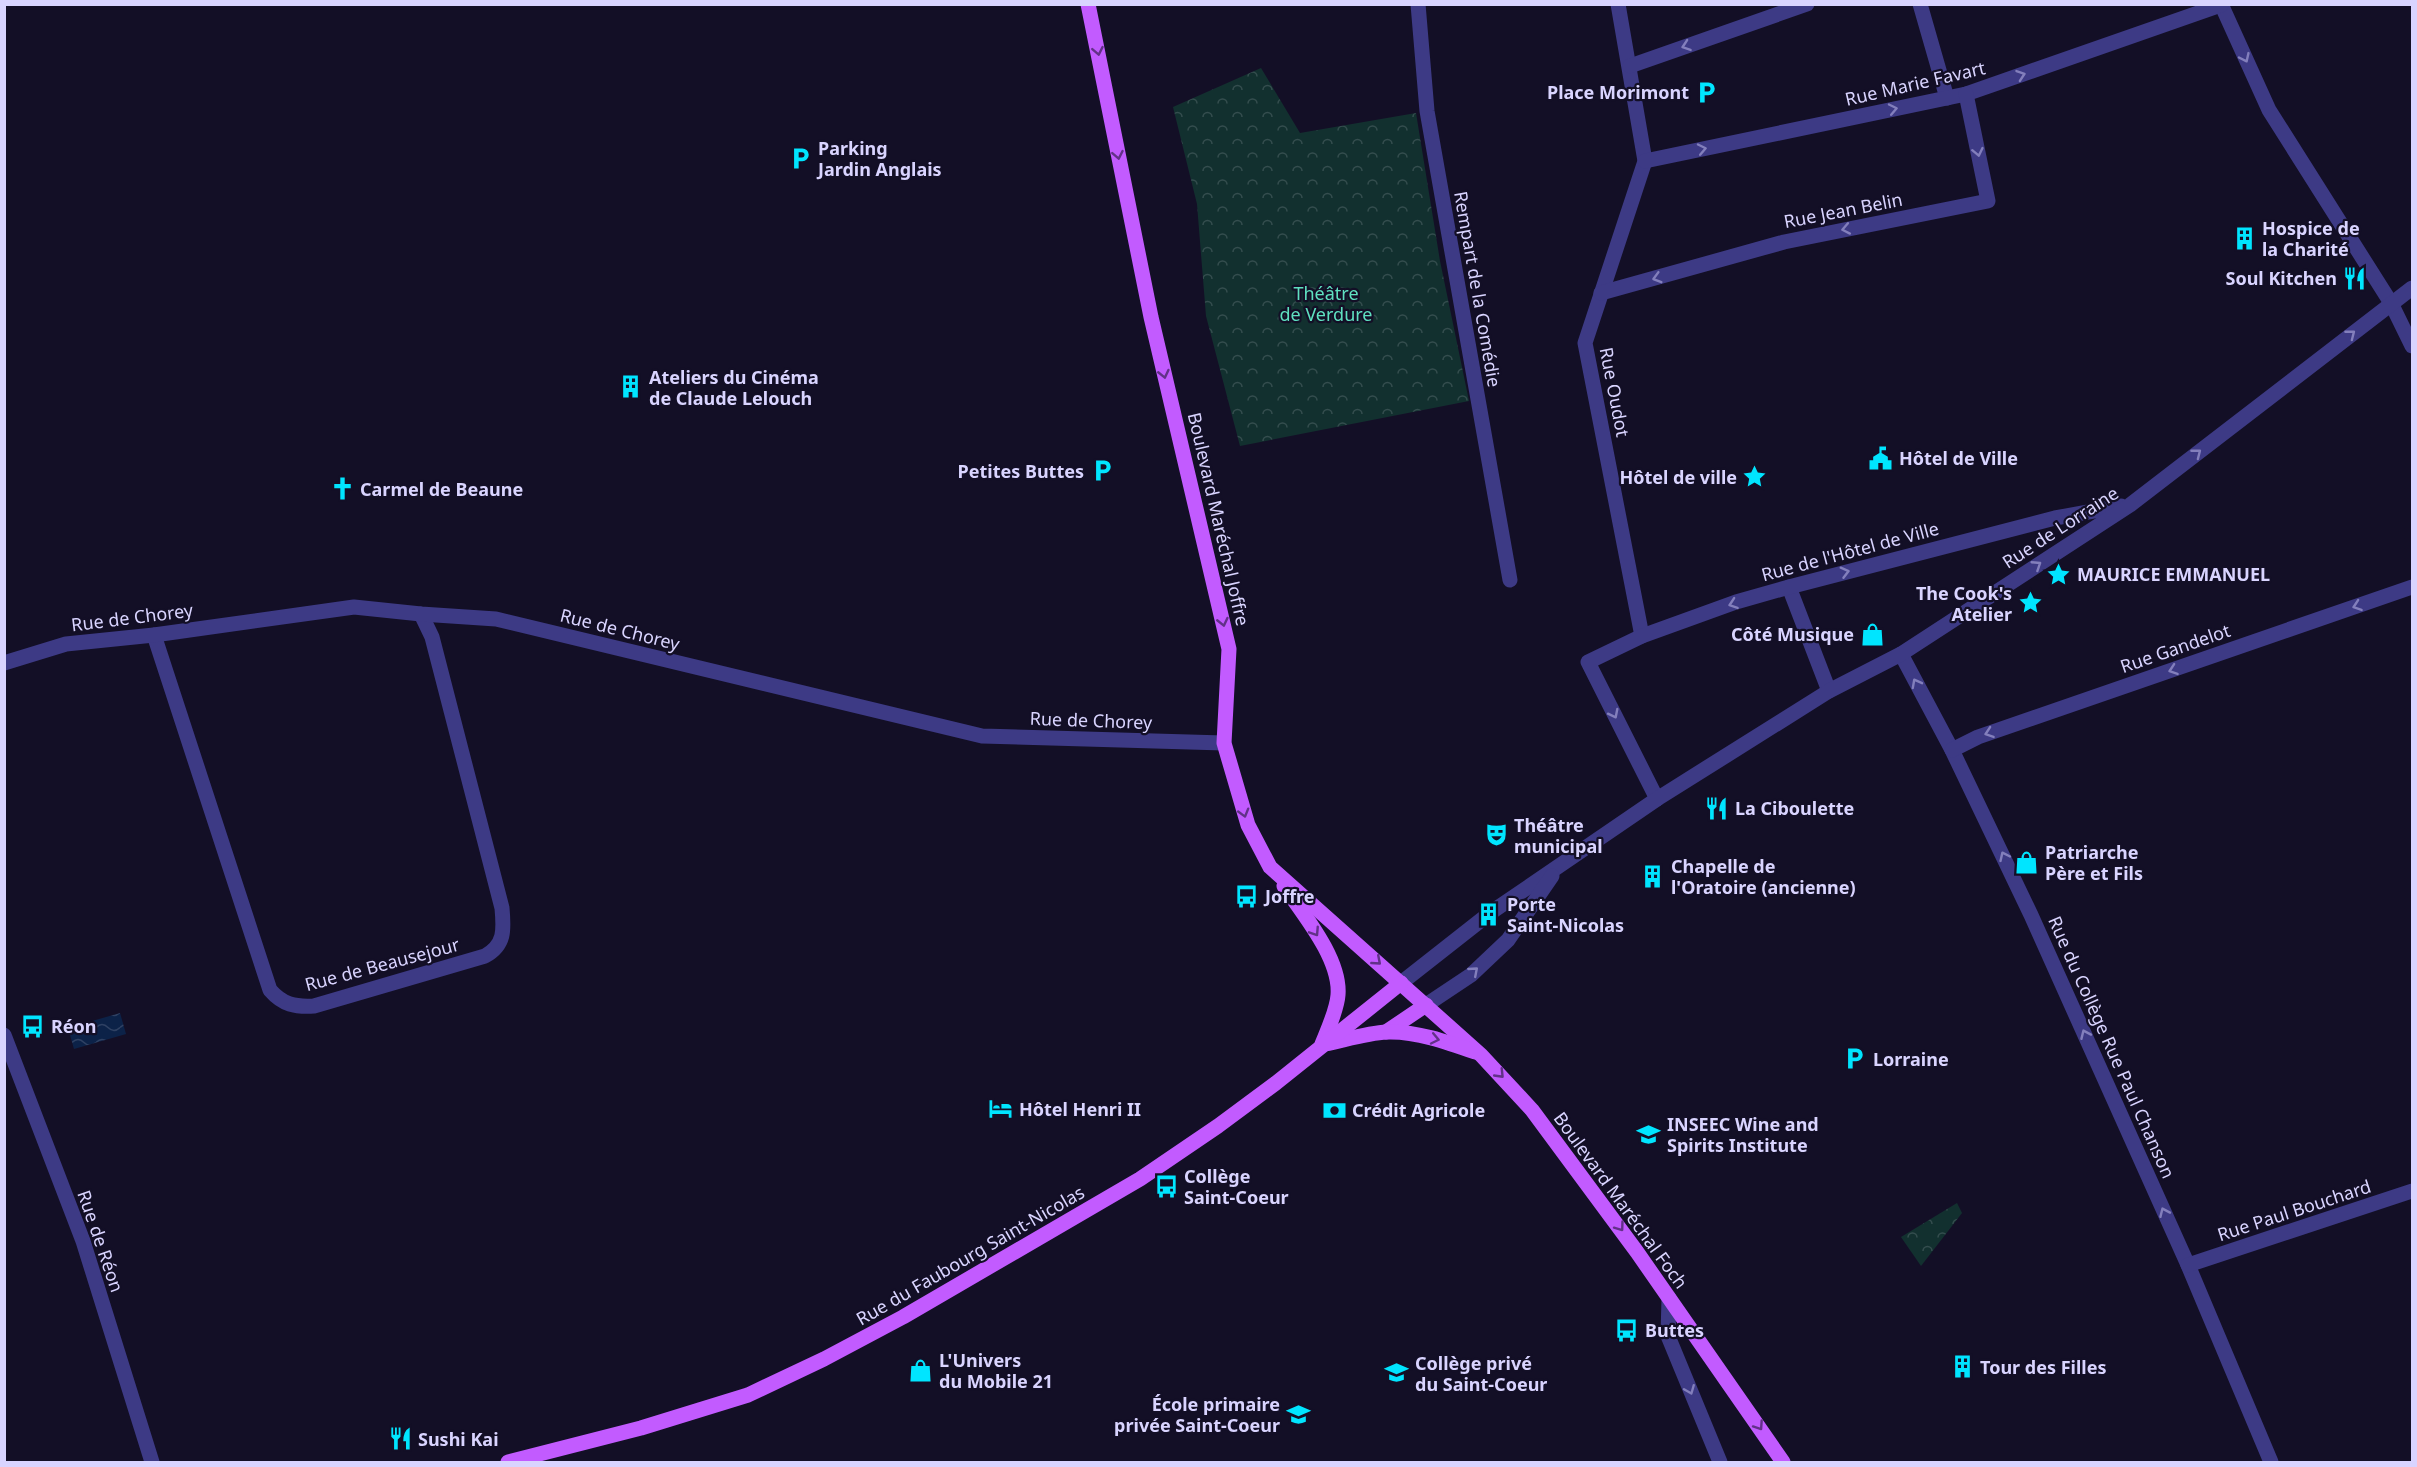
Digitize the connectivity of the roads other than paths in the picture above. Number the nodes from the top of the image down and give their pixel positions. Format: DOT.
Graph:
graph roads {
  1 [pos="1088,4"];
  2 [pos="1418,4"];
  3 [pos="1618,4"];
  4 [pos="1808,4"];
  5 [pos="1920,4"];
  6 [pos="2221,5"];
  7 [pos="1629,66"];
  8 [pos="1966,94"];
  9 [pos="1947,98"];
  10 [pos="1645,161"];
  11 [pos="2412,288"];
  12 [pos="1601,293"];
  13 [pos="2391,303"];
  14 [pos="2412,346"];
  15 [pos="2130,505"];
  16 [pos="1510,580"];
  17 [pos="1789,587"];
  18 [pos="2412,587"];
  19 [pos="421,614"];
  20 [pos="154,635"];
  21 [pos="1642,636"];
  22 [pos="1900,654"];
  23 [pos="4,663"];
  24 [pos="1829,691"];
  25 [pos="1224,743"];
  26 [pos="1952,750"];
  27 [pos="1657,799"];
  28 [pos="1270,867"];
  29 [pos="1558,867"];
  30 [pos="1401,983"];
  31 [pos="1426,1005"];
  32 [pos="1386,1032"];
  33 [pos="4,1035"];
  34 [pos="1322,1044"];
  35 [pos="1481,1055"];
  36 [pos="2412,1191"];
  37 [pos="2188,1265"];
  38 [pos="1669,1298"];
  39 [pos="152,1462"];
  40 [pos="508,1462"];
  41 [pos="1720,1462"];
  42 [pos="1783,1462"];
  43 [pos="2271,1462"];
  1 -- 25 [label="main road, Boulevard Maréchal Joffre, one-way"];
  2 -- 16 [label="street, Rempart de la Comédie"];
  3 -- 7 [label="street"];
  4 -- 7 [label="street, one-way"];
  5 -- 9 [label="street"];
  8 -- 6 [label="street, Rue Marie Favart, one-way"];
  6 -- 13 [label="street, one-way"];
  7 -- 10 [label="street"];
  8 -- 9 [label="street, Rue Marie Favart"];
  8 -- 12 [label="street, Rue Jean Belin, one-way"];
  10 -- 9 [label="street, Rue Marie Favart, one-way"];
  10 -- 12 [label="street, Rue Oudot"];
  11 -- 13 [label="street, Rue de Lorraine"];
  12 -- 21 [label="street, Rue Oudot"];
  13 -- 14 [label="street"];
  15 -- 13 [label="street, Rue de Lorraine, one-way"];
  17 -- 15 [label="street, Rue de l'Hôtel de Ville, one-way"];
  22 -- 15 [label="street, Rue de Lorraine, one-way"];
  17 -- 21 [label="street, Rue de l'Hôtel de Ville, one-way"];
  17 -- 24 [label="street"];
  18 -- 26 [label="street, Rue Gandelot, one-way"];
  19 -- 20 [label="street, Rue de Chorey"];
  19 -- 20 [label="street, Rue de Beausejour"];
  19 -- 25 [label="street, Rue de Chorey"];
  20 -- 23 [label="street, Rue de Chorey"];
  21 -- 27 [label="street, Rue de l'Hôtel de Ville, one-way"];
  22 -- 24 [label="street, Rue de Lorraine"];
  26 -- 22 [label="street, Rue du Collège Rue Paul Chanson, one-way"];
  24 -- 27 [label="street, Rue de Lorraine"];
  25 -- 28 [label="main road, Boulevard Maréchal Joffre, one-way"];
  37 -- 26 [label="street, Rue du Collège Rue Paul Chanson, one-way"];
  27 -- 29 [label="street, Rue de Lorraine"];
  28 -- 30 [label="main road, Boulevard Maréchal Joffre, one-way"];
  28 -- 34 [label="main road, one-way"];
  29 -- 30 [label="street, Rue de Lorraine"];
  31 -- 29 [label="street, Rue de Lorraine, one-way"];
  30 -- 31 [label="main road, Boulevard Maréchal Foch"];
  30 -- 34 [label="main road, Rue du Faubourg Saint-Nicolas"];
  31 -- 32 [label="main road"];
  31 -- 35 [label="main road, Boulevard Maréchal Foch"];
  32 -- 34 [label="main road"];
  32 -- 35 [label="main road, one-way"];
  33 -- 39 [label="street, Rue de Réon"];
  34 -- 40 [label="main road, Rue du Faubourg Saint-Nicolas"];
  35 -- 38 [label="main road, Boulevard Maréchal Foch, one-way"];
  36 -- 37 [label="street, Rue Paul Bouchard"];
  37 -- 43 [label="street, Rue du Collège Rue Paul Chanson"];
  38 -- 41 [label="street, one-way"];
  38 -- 42 [label="main road, Boulevard Maréchal Foch, one-way"];
}
